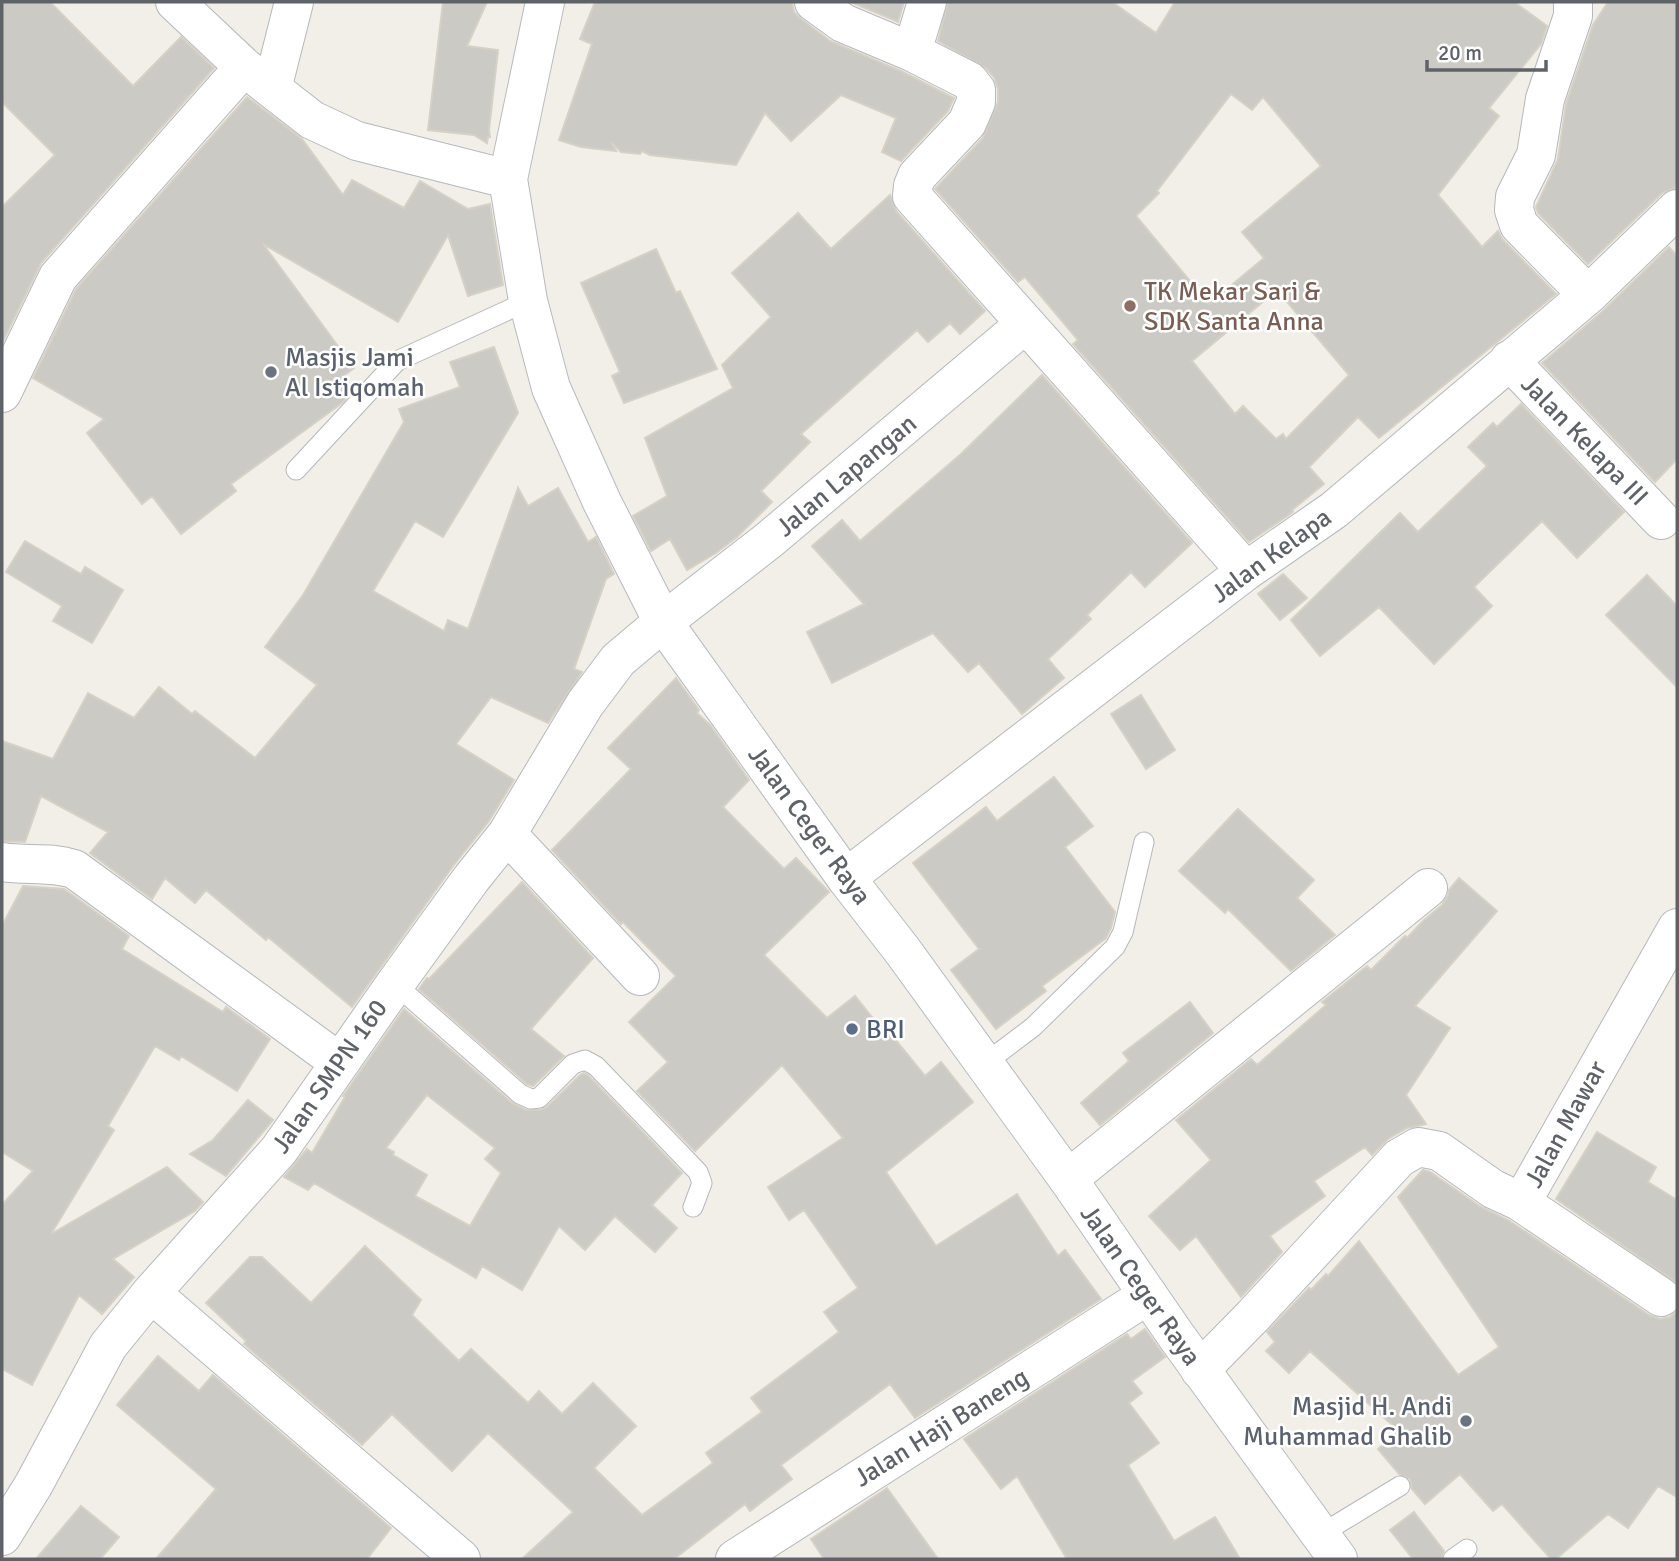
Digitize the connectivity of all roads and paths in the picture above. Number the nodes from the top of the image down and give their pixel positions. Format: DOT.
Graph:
graph roads {
  1 [pos="175,2"];
  2 [pos="294,2"];
  3 [pos="545,2"];
  4 [pos="814,2"];
  5 [pos="927,2"];
  6 [pos="1573,2"];
  7 [pos="912,52"];
  8 [pos="258,78"];
  9 [pos="508,179"];
  10 [pos="1677,209"];
  11 [pos="1588,295"];
  12 [pos="528,300"];
  13 [pos="1025,324"];
  14 [pos="1509,360"];
  15 [pos="2,393"];
  16 [pos="296,470"];
  17 [pos="1661,520"];
  18 [pos="1246,571"];
  19 [pos="663,622"];
  20 [pos="507,834"];
  21 [pos="1144,842"];
  22 [pos="2,862"];
  23 [pos="846,878"];
  24 [pos="1428,888"];
  25 [pos="1677,928"];
  26 [pos="640,976"];
  27 [pos="396,984"];
  28 [pos="339,1062"];
  29 [pos="984,1064"];
  30 [pos="1068,1179"];
  31 [pos="1519,1200"];
  32 [pos="694,1207"];
  33 [pos="151,1293"];
  34 [pos="1147,1295"];
  35 [pos="1661,1297"];
  36 [pos="1200,1370"];
  37 [pos="1400,1486"];
  38 [pos="2,1536"];
  39 [pos="1330,1547"];
  40 [pos="461,1559"];
  41 [pos="735,1559"];
  1 -- 8 [label="street"];
  2 -- 8 [label="street"];
  3 -- 9 [label="street, Jalan Ceger Raya"];
  4 -- 7 [label="street"];
  5 -- 7 [label="street"];
  6 -- 11 [label="street"];
  7 -- 13 [label="street"];
  8 -- 9 [label="street"];
  8 -- 15 [label="street"];
  9 -- 12 [label="street, Jalan Ceger Raya"];
  10 -- 11 [label="street, Jalan Kelapa"];
  11 -- 14 [label="street, Jalan Kelapa"];
  12 -- 16 [label="lane"];
  12 -- 19 [label="street, Jalan Ceger Raya"];
  13 -- 18 [label="street"];
  13 -- 19 [label="street, Jalan Lapangan"];
  14 -- 17 [label="street, Jalan Kelapa III"];
  14 -- 18 [label="street, Jalan Kelapa"];
  18 -- 23 [label="street, Jalan Kelapa"];
  19 -- 20 [label="street, Jalan SMPN 160"];
  19 -- 23 [label="street, Jalan Ceger Raya"];
  20 -- 26 [label="street"];
  20 -- 27 [label="street, Jalan SMPN 160"];
  21 -- 29 [label="lane"];
  22 -- 28 [label="street"];
  23 -- 29 [label="street, Jalan Ceger Raya"];
  24 -- 30 [label="street"];
  25 -- 31 [label="street, Jalan Mawar"];
  27 -- 28 [label="street, Jalan SMPN 160"];
  27 -- 32 [label="lane"];
  28 -- 33 [label="street, Jalan SMPN 160"];
  29 -- 30 [label="street, Jalan Ceger Raya"];
  30 -- 34 [label="street, Jalan Ceger Raya"];
  31 -- 35 [label="street"];
  31 -- 36 [label="street, Jalan Mawar"];
  33 -- 38 [label="street, Jalan SMPN 160"];
  33 -- 40 [label="street"];
  34 -- 36 [label="street, Jalan Ceger Raya"];
  34 -- 41 [label="street, Jalan Haji Baneng"];
  36 -- 39 [label="street, Jalan Ceger Raya"];
  37 -- 39 [label="lane"];
}
